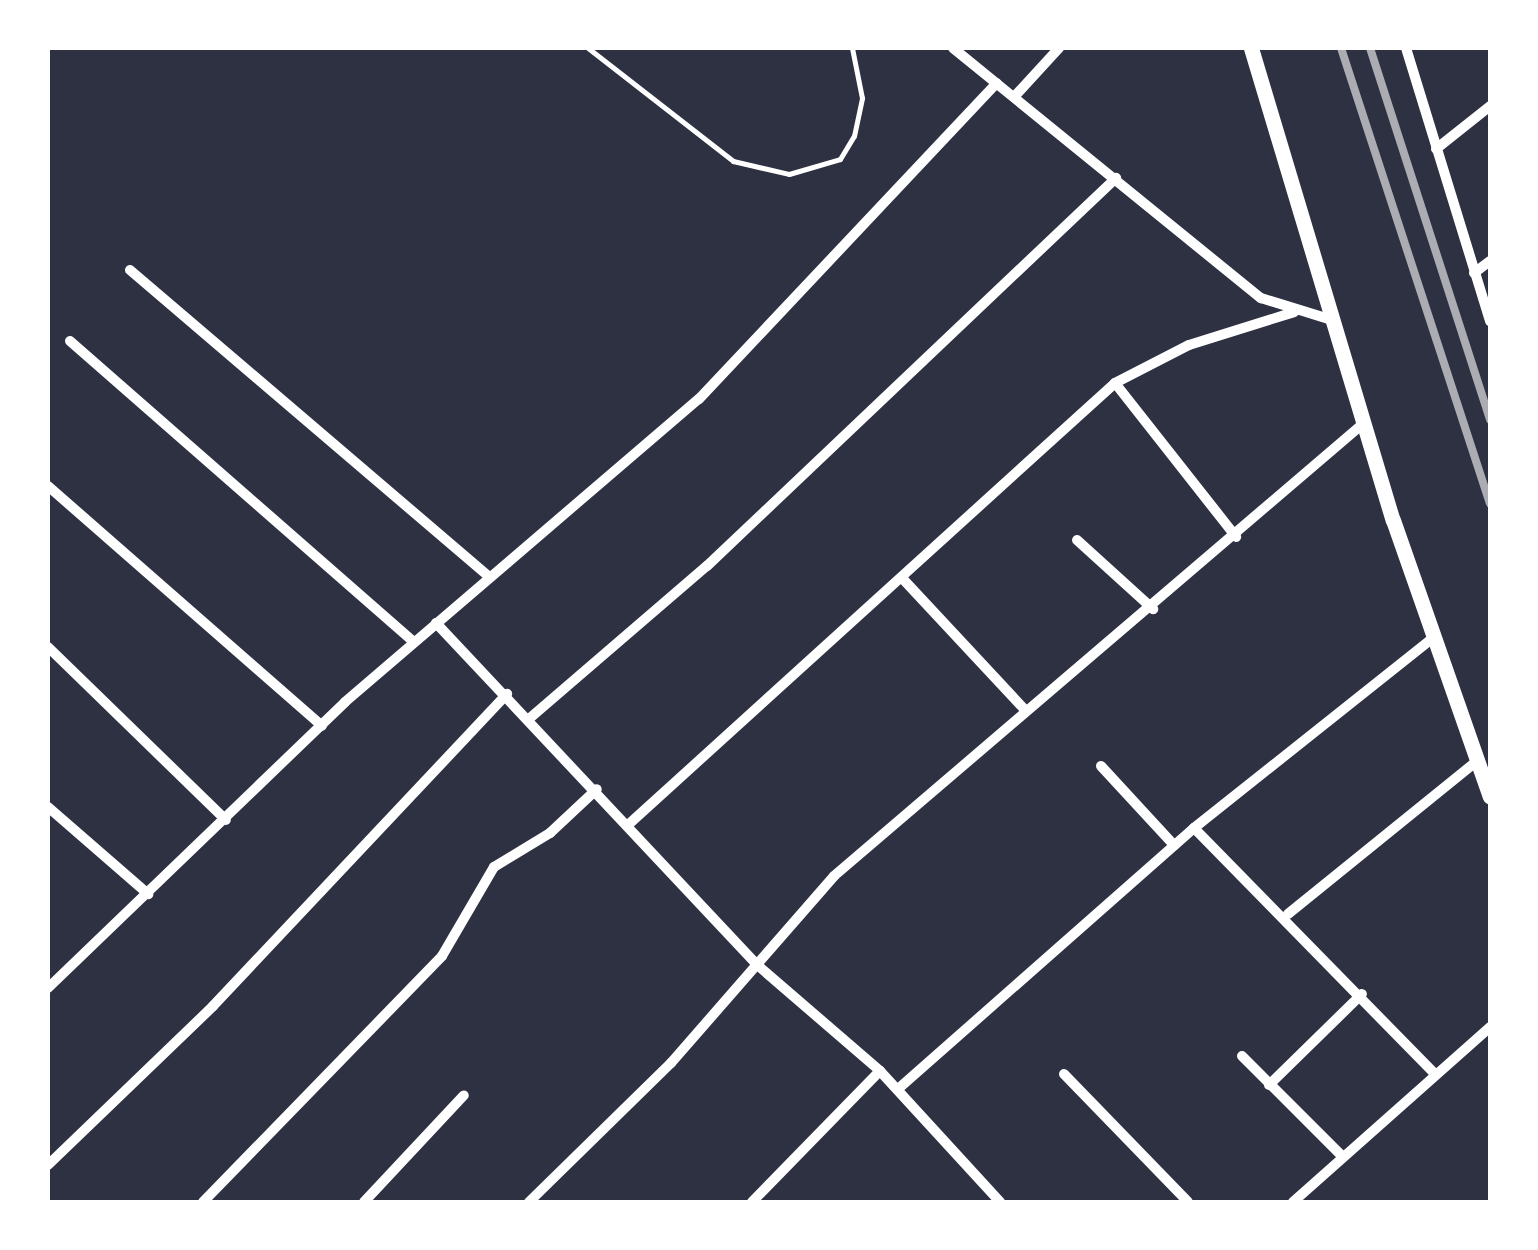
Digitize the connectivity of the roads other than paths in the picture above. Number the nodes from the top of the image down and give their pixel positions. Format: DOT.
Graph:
graph roads {
  1 [pos="953,48"];
  2 [pos="1059,48"];
  3 [pos="1251,48"];
  4 [pos="1406,48"];
  5 [pos="997,84"];
  6 [pos="1014,97"];
  7 [pos="1490,106"];
  8 [pos="1436,149"];
  9 [pos="1116,178"];
  10 [pos="1490,261"];
  11 [pos="130,270"];
  12 [pos="1474,273"];
  13 [pos="1294,312"];
  14 [pos="1332,320"];
  15 [pos="1490,321"];
  16 [pos="70,342"];
  17 [pos="1115,384"];
  18 [pos="1366,421"];
  19 [pos="48,486"];
  20 [pos="1236,537"];
  21 [pos="1076,540"];
  22 [pos="487,575"];
  23 [pos="902,578"];
  24 [pos="1153,609"];
  25 [pos="436,623"];
  26 [pos="1433,638"];
  27 [pos="414,642"];
  28 [pos="48,646"];
  29 [pos="507,694"];
  30 [pos="1026,712"];
  31 [pos="530,718"];
  32 [pos="322,726"];
  33 [pos="1478,760"];
  34 [pos="1100,766"];
  35 [pos="597,790"];
  36 [pos="1490,797"];
  37 [pos="48,807"];
  38 [pos="226,820"];
  39 [pos="629,824"];
  40 [pos="1194,828"];
  41 [pos="1174,845"];
  42 [pos="148,894"];
  43 [pos="1288,914"];
  44 [pos="754,962"];
  45 [pos="50,981"];
  46 [pos="1362,994"];
  47 [pos="1490,1027"];
  48 [pos="1242,1056"];
  49 [pos="880,1071"];
  50 [pos="1434,1072"];
  51 [pos="1064,1074"];
  52 [pos="1269,1084"];
  53 [pos="898,1089"];
  54 [pos="464,1096"];
  55 [pos="1343,1157"];
  56 [pos="48,1165"];
  57 [pos="204,1202"];
  58 [pos="364,1202"];
  59 [pos="529,1202"];
  60 [pos="752,1202"];
  61 [pos="1000,1202"];
  62 [pos="1188,1202"];
  63 [pos="1294,1202"];
  1 -- 5 [label="street"];
  2 -- 6 [label="street"];
  3 -- 14 [label="street"];
  4 -- 8 [label="street"];
  5 -- 6 [label="street"];
  5 -- 22 [label="street"];
  6 -- 9 [label="street"];
  7 -- 8 [label="street"];
  8 -- 12 [label="street"];
  9 -- 13 [label="street"];
  9 -- 31 [label="street"];
  10 -- 12 [label="street"];
  11 -- 22 [label="street"];
  12 -- 15 [label="street"];
  13 -- 14 [label="street"];
  13 -- 17 [label="street"];
  14 -- 18 [label="street"];
  16 -- 27 [label="street"];
  17 -- 20 [label="street"];
  17 -- 23 [label="street"];
  18 -- 20 [label="street"];
  18 -- 26 [label="street"];
  19 -- 32 [label="street"];
  20 -- 24 [label="street"];
  21 -- 24 [label="street"];
  22 -- 25 [label="street"];
  23 -- 30 [label="street"];
  23 -- 39 [label="street"];
  24 -- 30 [label="street"];
  25 -- 27 [label="street"];
  25 -- 29 [label="street"];
  26 -- 33 [label="street"];
  26 -- 40 [label="street"];
  27 -- 32 [label="street"];
  28 -- 38 [label="street"];
  29 -- 31 [label="street"];
  29 -- 56 [label="street"];
  30 -- 44 [label="street"];
  31 -- 35 [label="street"];
  32 -- 38 [label="street"];
  33 -- 36 [label="street"];
  33 -- 43 [label="street"];
  34 -- 41 [label="street"];
  35 -- 39 [label="street"];
  35 -- 57 [label="street"];
  37 -- 42 [label="street"];
  38 -- 42 [label="street"];
  39 -- 44 [label="street"];
  40 -- 41 [label="street"];
  40 -- 43 [label="street"];
  41 -- 53 [label="street"];
  42 -- 45 [label="street"];
  43 -- 46 [label="street"];
  44 -- 49 [label="street"];
  44 -- 59 [label="street"];
  46 -- 50 [label="street"];
  46 -- 52 [label="street"];
  47 -- 50 [label="street"];
  48 -- 52 [label="street"];
  49 -- 53 [label="street"];
  49 -- 60 [label="street"];
  50 -- 55 [label="street"];
  51 -- 62 [label="street"];
  52 -- 55 [label="street"];
  53 -- 61 [label="street"];
  54 -- 58 [label="street"];
  55 -- 63 [label="street"];
}
